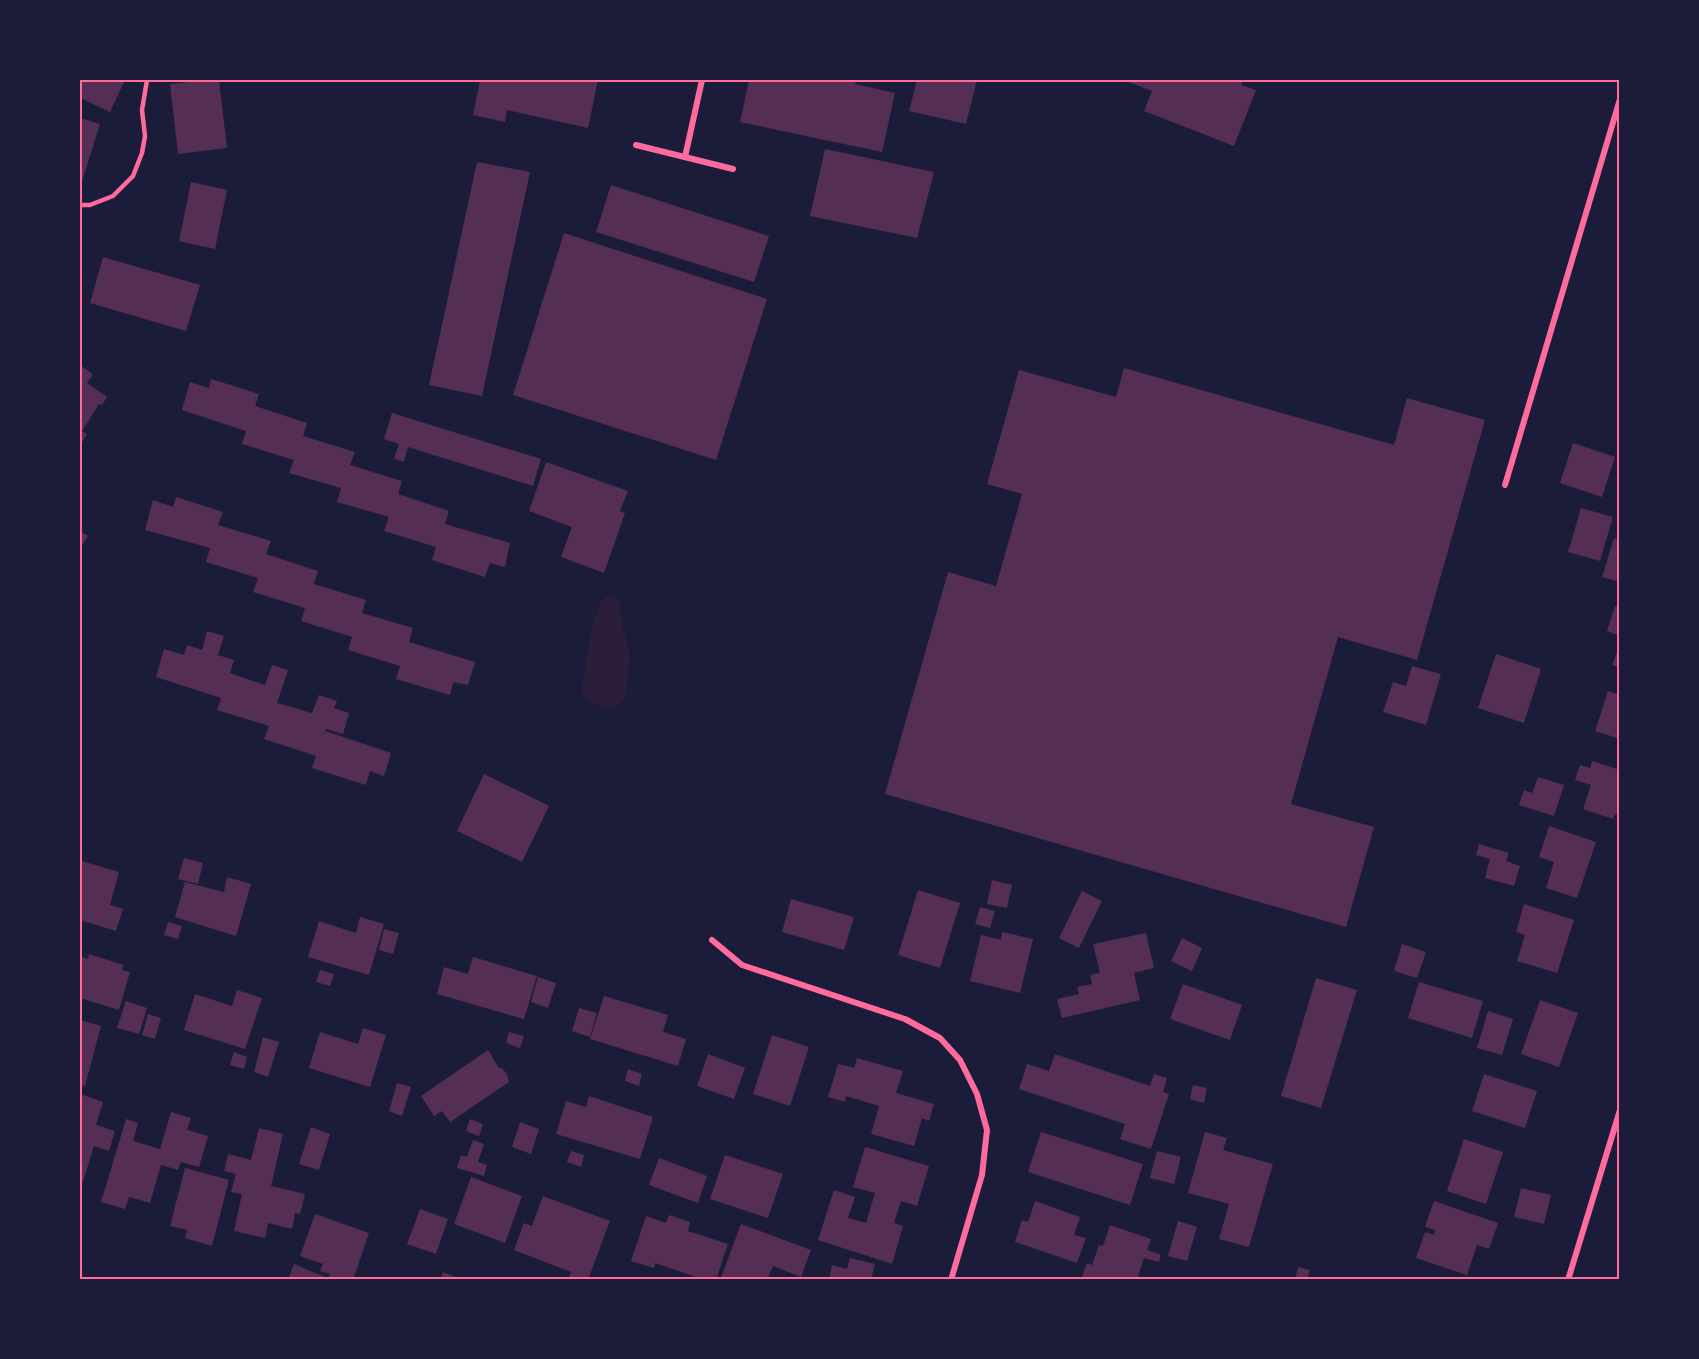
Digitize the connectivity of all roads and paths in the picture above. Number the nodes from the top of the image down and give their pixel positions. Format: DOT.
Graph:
graph roads {
  1 [pos="147,80"];
  2 [pos="702,80"];
  3 [pos="1620,99"];
  4 [pos="636,145"];
  5 [pos="686,156"];
  6 [pos="733,169"];
  7 [pos="80,205"];
  8 [pos="1505,485"];
  9 [pos="712,940"];
  10 [pos="1620,1110"];
  11 [pos="951,1280"];
  12 [pos="1568,1280"];
  1 -- 7 [label="lane"];
  2 -- 5 [label="street"];
  3 -- 8 [label="street"];
  4 -- 5 [label="street"];
  5 -- 6 [label="street"];
  9 -- 11 [label="street"];
  10 -- 12 [label="street"];
}
